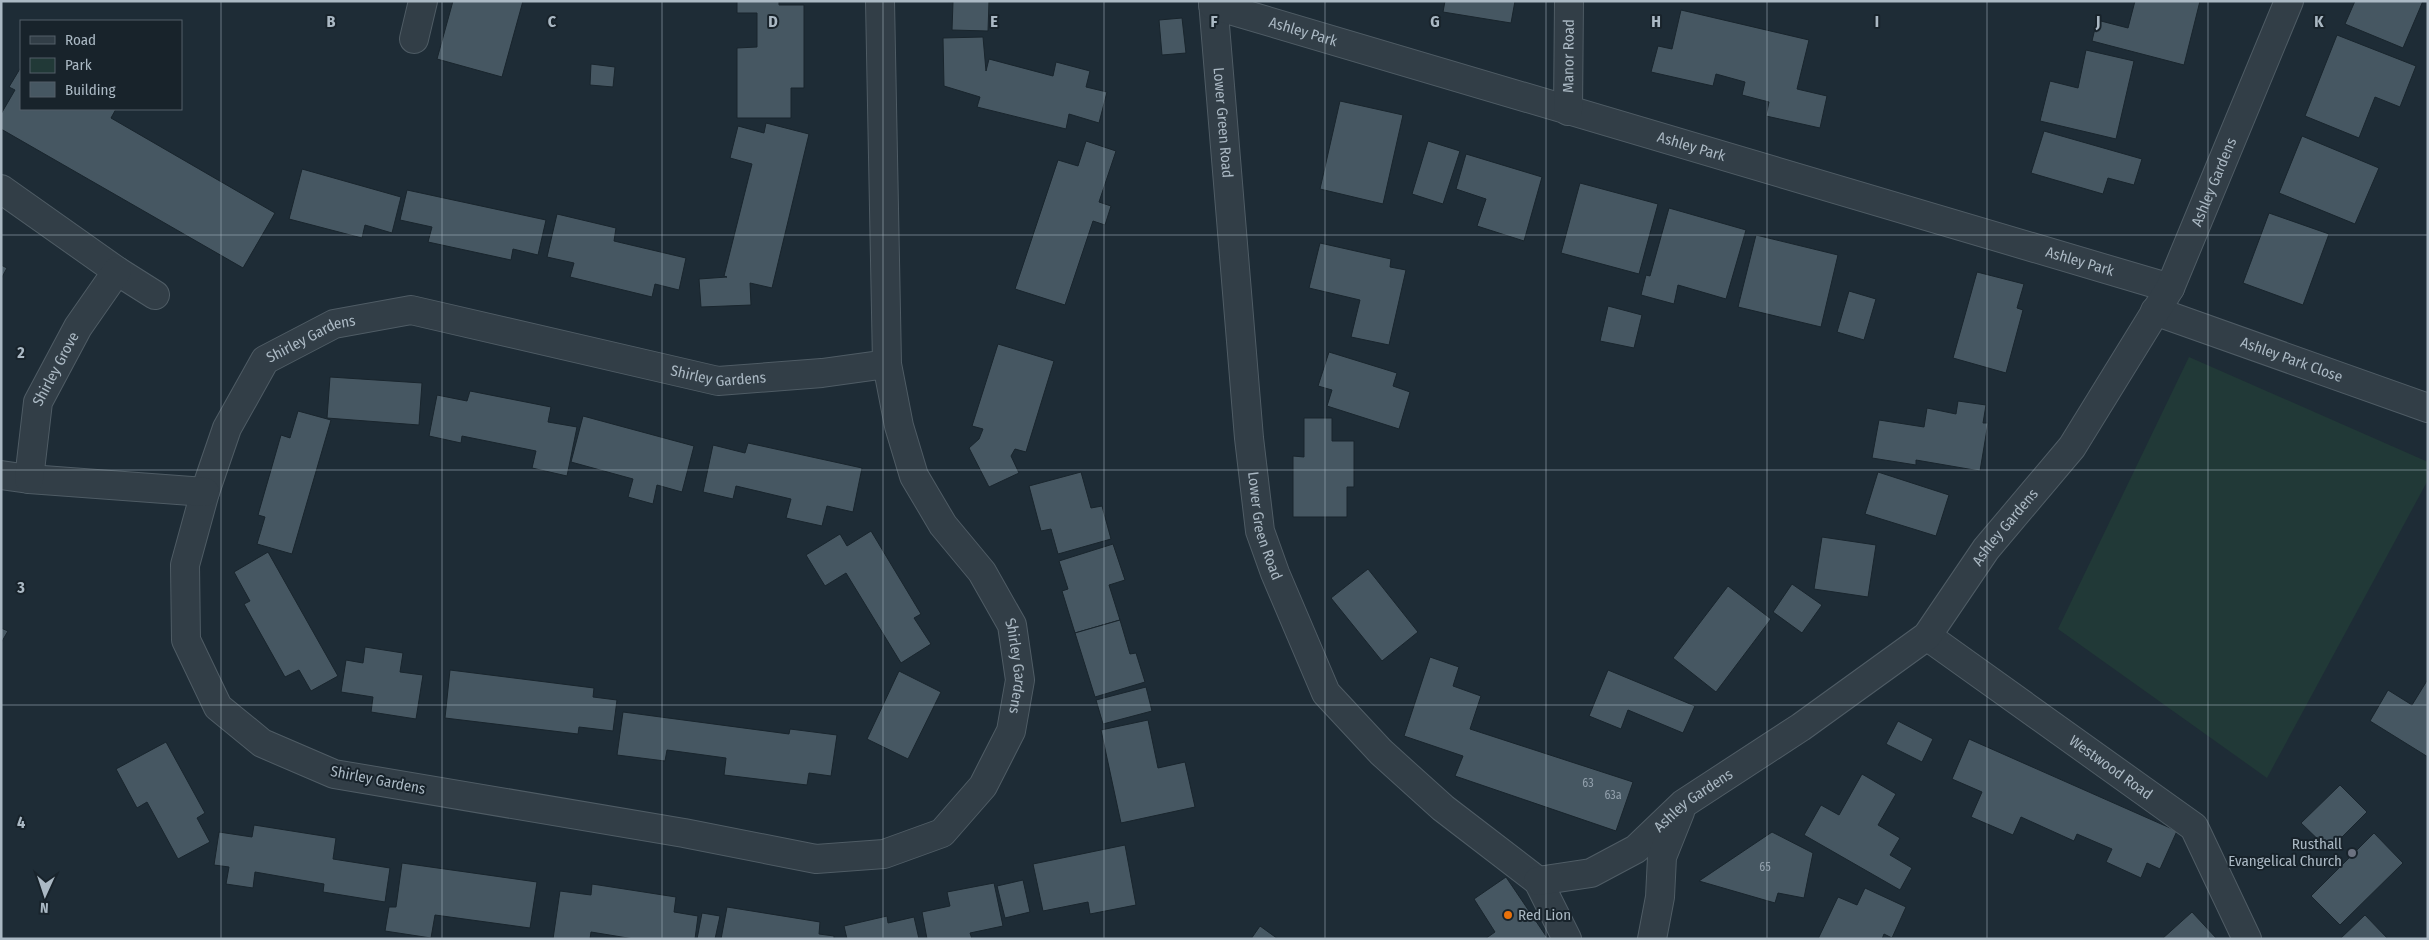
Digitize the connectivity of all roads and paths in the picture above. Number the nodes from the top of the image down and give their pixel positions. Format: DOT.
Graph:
graph roads {
  1 [pos="423,1"];
  2 [pos="880,1"];
  3 [pos="1570,1"];
  4 [pos="2289,1"];
  5 [pos="1213,3"];
  6 [pos="414,39"];
  7 [pos="1568,111"];
  8 [pos="1,189"];
  9 [pos="117,271"];
  10 [pos="2170,288"];
  11 [pos="155,295"];
  12 [pos="2155,311"];
  13 [pos="887,364"];
  14 [pos="2428,408"];
  15 [pos="1,475"];
  16 [pos="29,479"];
  17 [pos="205,492"];
  18 [pos="1927,636"];
  19 [pos="1683,804"];
  20 [pos="1538,881"];
  21 [pos="1568,939"];
  22 [pos="1652,939"];
  23 [pos="2247,939"];
  1 -- 6 [label="street"];
  2 -- 13 [label="street, Shirley Gardens"];
  3 -- 7 [label="street, Manor Road"];
  4 -- 10 [label="street, Ashley Gardens"];
  5 -- 7 [label="street, Ashley Park"];
  5 -- 20 [label="street, Lower Green Road"];
  7 -- 10 [label="street, Ashley Park"];
  8 -- 9 [label="street"];
  9 -- 11 [label="street"];
  9 -- 16 [label="street, Shirley Grove"];
  10 -- 12 [label="street, Ashley Gardens"];
  12 -- 14 [label="street, Ashley Park Close"];
  12 -- 18 [label="street, Ashley Gardens"];
  13 -- 17 [label="street, Shirley Gardens"];
  13 -- 17 [label="street, Shirley Gardens"];
  15 -- 16 [label="street"];
  16 -- 17 [label="street"];
  18 -- 19 [label="street, Ashley Gardens"];
  18 -- 23 [label="street, Westwood Road"];
  19 -- 20 [label="street, Ashley Gardens"];
  19 -- 22 [label="street"];
  20 -- 21 [label="street, Lower Green Road"];
}
